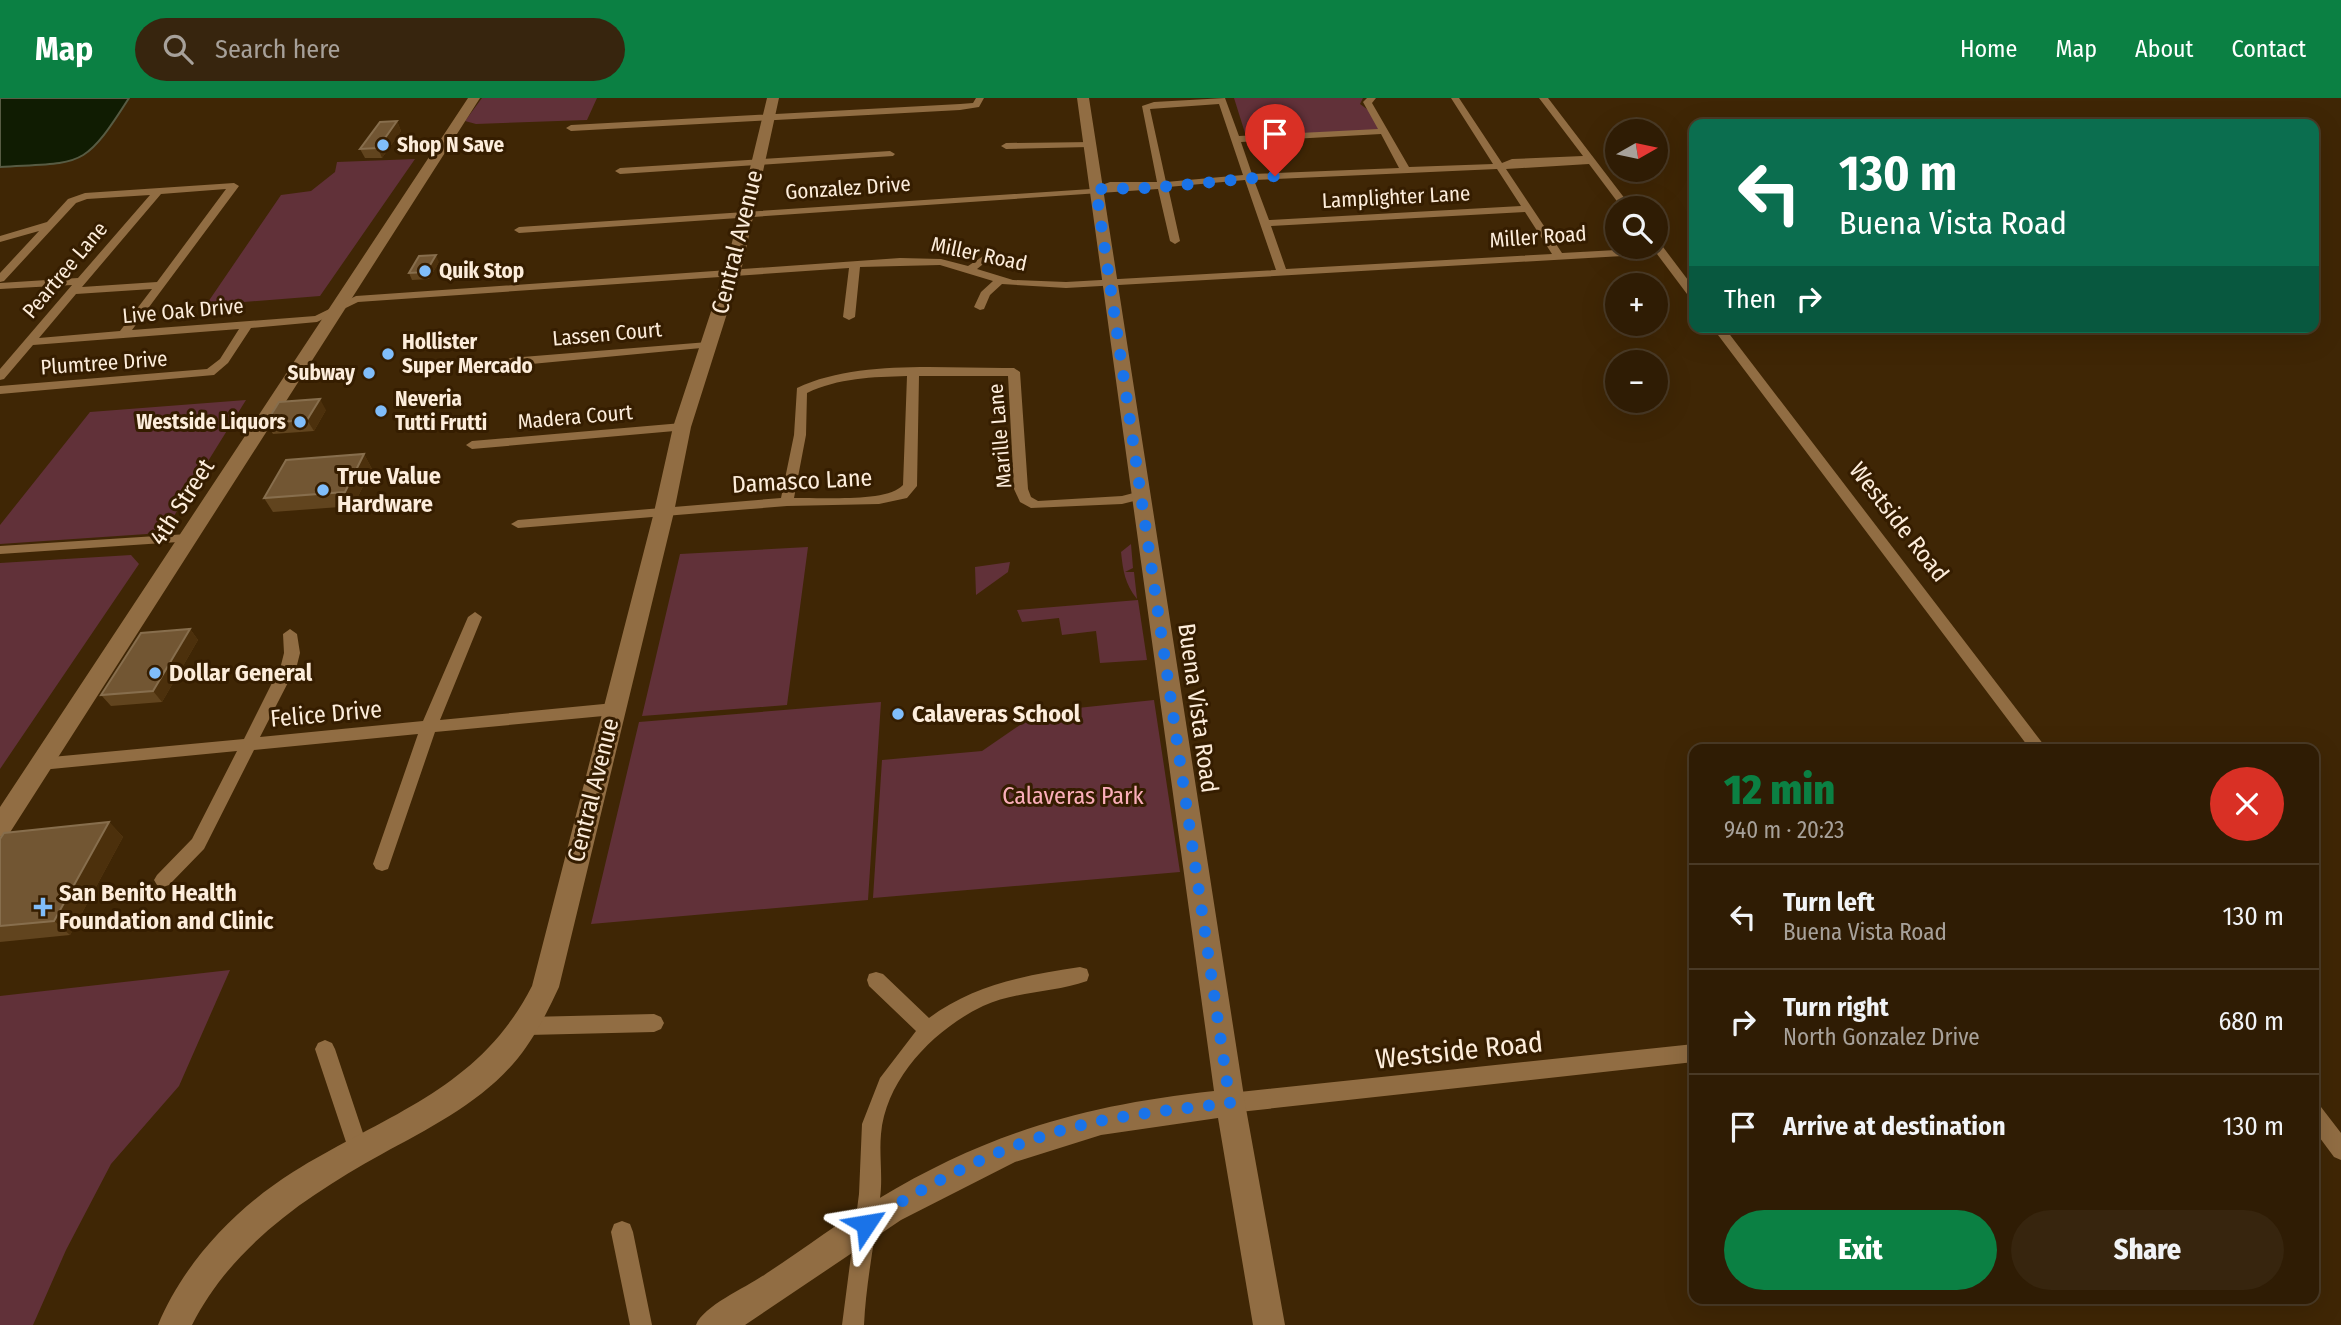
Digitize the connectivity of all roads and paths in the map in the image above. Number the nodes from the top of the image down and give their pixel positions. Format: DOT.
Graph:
graph roads {
  1 [pos="474,98"];
  2 [pos="878,98"];
  3 [pos="1083,98"];
  4 [pos="1455,98"];
  5 [pos="1543,98"];
  6 [pos="1221,100"];
  7 [pos="1370,100"];
  8 [pos="978,101"];
  9 [pos="771,108"];
  10 [pos="877,111"];
  11 [pos="571,128"];
  12 [pos="1384,131"];
  13 [pos="1237,139"];
  14 [pos="1088,144"];
  15 [pos="1006,146"];
  16 [pos="890,154"];
  17 [pos="1591,160"];
  18 [pos="757,162"];
  19 [pos="1502,166"];
  20 [pos="1405,169"];
  21 [pos="620,172"];
  22 [pos="1248,177"];
  23 [pos="1163,185"];
  24 [pos="1096,189"];
  25 [pos="159,190"];
  26 [pos="1618,196"];
  27 [pos="1529,209"];
  28 [pos="747,214"];
  29 [pos="1265,223"];
  30 [pos="51,224"];
  31 [pos="519,230"];
  32 [pos="0,239"];
  33 [pos="1175,241"];
  34 [pos="1605,252"];
  35 [pos="1558,255"];
  36 [pos="988,256"];
  37 [pos="1665,259"];
  38 [pos="855,265"];
  39 [pos="971,269"];
  40 [pos="1282,272"];
  41 [pos="731,274"];
  42 [pos="0,279"];
  43 [pos="1000,280"];
  44 [pos="82,281"];
  45 [pos="1110,283"];
  46 [pos="161,285"];
  47 [pos="0,286"];
  48 [pos="1689,290"];
  49 [pos="73,291"];
  50 [pos="980,307"];
  51 [pos="337,308"];
  52 [pos="849,317"];
  53 [pos="248,324"];
  54 [pos="1723,333"];
  55 [pos="122,335"];
  56 [pos="29,342"];
  57 [pos="708,345"];
  58 [pos="510,362"];
  59 [pos="913,374"];
  60 [pos="0,376"];
  61 [pos="0,390"];
  62 [pos="682,427"];
  63 [pos="472,445"];
  64 [pos="1141,495"];
  65 [pos="787,502"];
  66 [pos="664,512"];
  67 [pos="518,524"];
  68 [pos="188,538"];
  69 [pos="0,550"];
  70 [pos="475,617"];
  71 [pos="290,634"];
  72 [pos="614,709"];
  73 [pos="428,729"];
  74 [pos="251,743"];
  75 [pos="2035,744"];
  76 [pos="41,764"];
  77 [pos="0,827"];
  78 [pos="382,864"];
  79 [pos="163,880"];
  80 [pos="1080,975"];
  81 [pos="876,980"];
  82 [pos="654,1023"];
  83 [pos="528,1026"];
  84 [pos="928,1029"];
  85 [pos="326,1049"];
  86 [pos="1689,1054"];
  87 [pos="1230,1103"];
  88 [pos="2319,1121"];
  89 [pos="2341,1150"];
  90 [pos="359,1151"];
  91 [pos="866,1224"];
  92 [pos="622,1232"];
  93 [pos="174,1325"];
  94 [pos="641,1325"];
  95 [pos="712,1325"];
  96 [pos="853,1325"];
  97 [pos="1269,1325"];
  1 -- 51 [label="street, 4th Street"];
  2 -- 10 [label="street"];
  3 -- 14 [label="street, Buena Vista Road"];
  4 -- 19 [label="street"];
  5 -- 17 [label="street"];
  6 -- 13 [label="street"];
  6 -- 23 [label="street"];
  7 -- 12 [label="street"];
  8 -- 10 [label="street"];
  9 -- 10 [label="street"];
  9 -- 11 [label="street"];
  9 -- 18 [label="street, Central Avenue"];
  12 -- 13 [label="street"];
  12 -- 20 [label="street"];
  13 -- 22 [label="street"];
  14 -- 15 [label="street"];
  14 -- 24 [label="street, Buena Vista Road"];
  16 -- 18 [label="street"];
  17 -- 19 [label="street, Gonzalez Drive"];
  17 -- 26 [label="street"];
  18 -- 21 [label="street"];
  18 -- 28 [label="street, Central Avenue"];
  19 -- 20 [label="street, Gonzalez Drive"];
  19 -- 27 [label="street"];
  20 -- 22 [label="street, Gonzalez Drive"];
  22 -- 23 [label="street, Gonzalez Drive"];
  22 -- 29 [label="street"];
  23 -- 24 [label="street, Gonzalez Drive"];
  23 -- 33 [label="street"];
  24 -- 28 [label="street, Gonzalez Drive"];
  24 -- 45 [label="street, Buena Vista Road"];
  25 -- 30 [label="street"];
  25 -- 44 [label="street, Peartree Lane"];
  25 -- 46 [label="street"];
  27 -- 29 [label="street, Lamplighter Lane"];
  27 -- 35 [label="street"];
  28 -- 31 [label="street, Gonzalez Drive"];
  28 -- 41 [label="street, Central Avenue"];
  29 -- 40 [label="street"];
  30 -- 32 [label="street"];
  30 -- 42 [label="street"];
  34 -- 35 [label="street, Miller Road"];
  35 -- 40 [label="street, Miller Road"];
  36 -- 39 [label="street"];
  37 -- 48 [label="street"];
  38 -- 39 [label="street, Miller Road"];
  38 -- 41 [label="street, Miller Road"];
  38 -- 52 [label="street"];
  39 -- 43 [label="street, Miller Road"];
  40 -- 45 [label="street, Miller Road"];
  41 -- 51 [label="street, Miller Road"];
  41 -- 57 [label="street, Central Avenue"];
  43 -- 45 [label="street, Miller Road"];
  43 -- 50 [label="street"];
  44 -- 47 [label="street"];
  44 -- 49 [label="street, Peartree Lane"];
  45 -- 64 [label="street, Buena Vista Road"];
  46 -- 49 [label="street"];
  46 -- 55 [label="street"];
  49 -- 56 [label="street, Peartree Lane"];
  51 -- 53 [label="street, Live Oak Drive"];
  51 -- 68 [label="street, 4th Street"];
  53 -- 55 [label="street, Live Oak Drive"];
  53 -- 61 [label="street, Plumtree Drive"];
  54 -- 75 [label="street, Westside Road"];
  55 -- 56 [label="street, Live Oak Drive"];
  56 -- 60 [label="street, Peartree Lane"];
  57 -- 58 [label="street, Lassen Court"];
  57 -- 62 [label="street, Central Avenue"];
  59 -- 64 [label="street, Marille Lane"];
  59 -- 65 [label="street, Marille Lane"];
  59 -- 65 [label="street, Damasco Lane"];
  62 -- 63 [label="street, Madera Court"];
  62 -- 66 [label="street, Central Avenue"];
  64 -- 87 [label="street, Buena Vista Road"];
  65 -- 66 [label="street, Damasco Lane"];
  66 -- 67 [label="street, Damasco Lane"];
  66 -- 72 [label="street, Central Avenue"];
  68 -- 69 [label="street"];
  68 -- 76 [label="street, 4th Street"];
  70 -- 73 [label="street"];
  71 -- 74 [label="street"];
  72 -- 73 [label="street, Felice Drive"];
  72 -- 83 [label="street, Central Avenue"];
  73 -- 74 [label="street, Felice Drive"];
  73 -- 78 [label="street"];
  74 -- 76 [label="street, Felice Drive"];
  74 -- 79 [label="street"];
  76 -- 77 [label="street, 4th Street"];
  80 -- 84 [label="street"];
  81 -- 84 [label="street"];
  82 -- 83 [label="street"];
  83 -- 90 [label="street, Central Avenue"];
  84 -- 91 [label="street"];
  85 -- 90 [label="street"];
  86 -- 87 [label="street, Westside Road"];
  87 -- 91 [label="street"];
  87 -- 97 [label="street, Buena Vista Road"];
  88 -- 89 [label="street"];
  90 -- 93 [label="street, Central Avenue"];
  91 -- 95 [label="street"];
  91 -- 96 [label="street"];
  92 -- 94 [label="street"];
}
